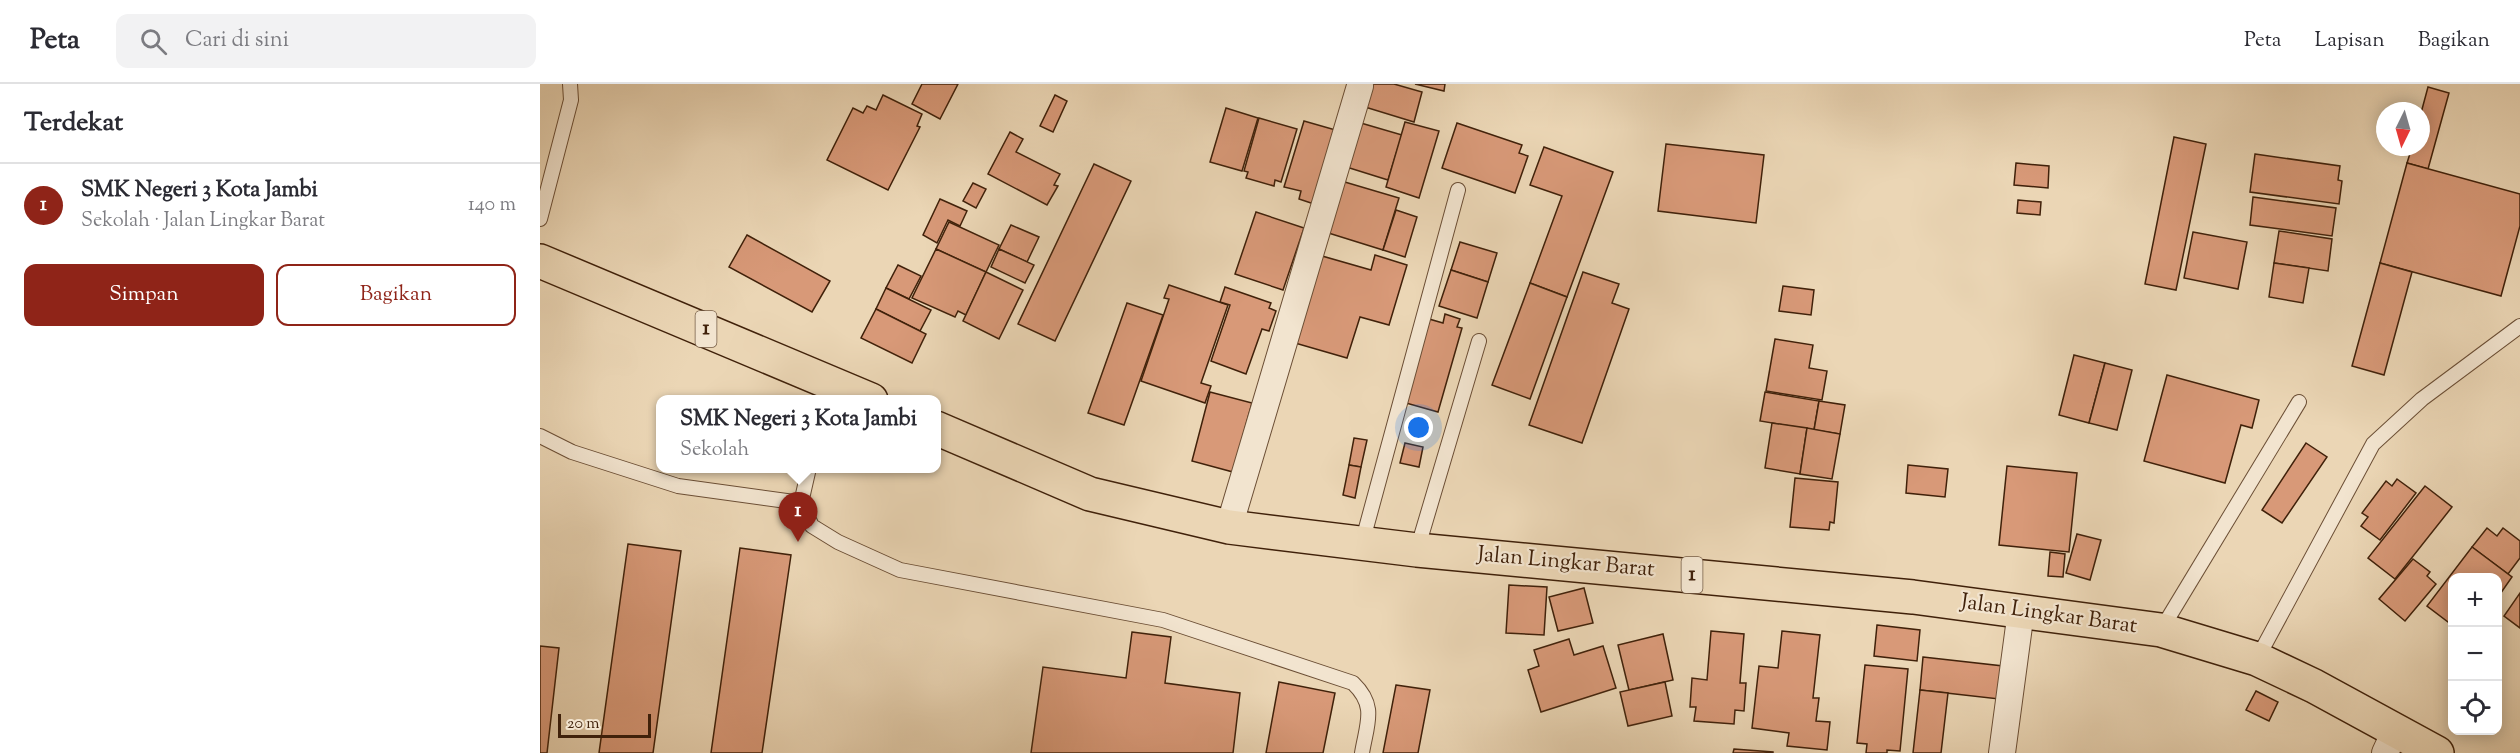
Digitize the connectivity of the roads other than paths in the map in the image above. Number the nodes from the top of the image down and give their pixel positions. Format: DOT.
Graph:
graph roads {
  1 [pos="570,84"];
  2 [pos="1360,86"];
  3 [pos="1458,190"];
  4 [pos="540,219"];
  5 [pos="540,261"];
  6 [pos="2520,326"];
  7 [pos="1479,341"];
  8 [pos="826,390"];
  9 [pos="851,395"];
  10 [pos="2299,402"];
  11 [pos="941,430"];
  12 [pos="540,436"];
  13 [pos="808,473"];
  14 [pos="801,503"];
  15 [pos="1229,527"];
  16 [pos="1362,543"];
  17 [pos="1417,549"];
  18 [pos="2020,611"];
  19 [pos="2161,630"];
  20 [pos="2257,659"];
  21 [pos="2390,741"];
  22 [pos="1362,753"];
  23 [pos="2002,753"];
  24 [pos="2437,753"];
  1 -- 4 [label="lane"];
  2 -- 15 [label="street"];
  3 -- 16 [label="lane"];
  5 -- 8 [label="highway, 1"];
  6 -- 20 [label="lane"];
  7 -- 17 [label="lane"];
  8 -- 9 [label="highway, 1"];
  10 -- 19 [label="lane"];
  11 -- 15 [label="highway, Jalan Lingkar Barat / 1"];
  12 -- 14 [label="lane"];
  13 -- 14 [label="lane"];
  14 -- 22 [label="lane"];
  15 -- 16 [label="highway, Jalan Lingkar Barat / 1"];
  16 -- 17 [label="highway, Jalan Lingkar Barat / 1"];
  17 -- 18 [label="highway, Jalan Lingkar Barat / 1"];
  18 -- 19 [label="highway, Jalan Lingkar Barat / 1"];
  18 -- 23 [label="street"];
  19 -- 20 [label="highway, Jalan Lingkar Barat / 1"];
  20 -- 21 [label="highway, Jalan Lingkar Barat / 1"];
  21 -- 24 [label="highway, Jalan Lingkar Barat / 1"];
}
